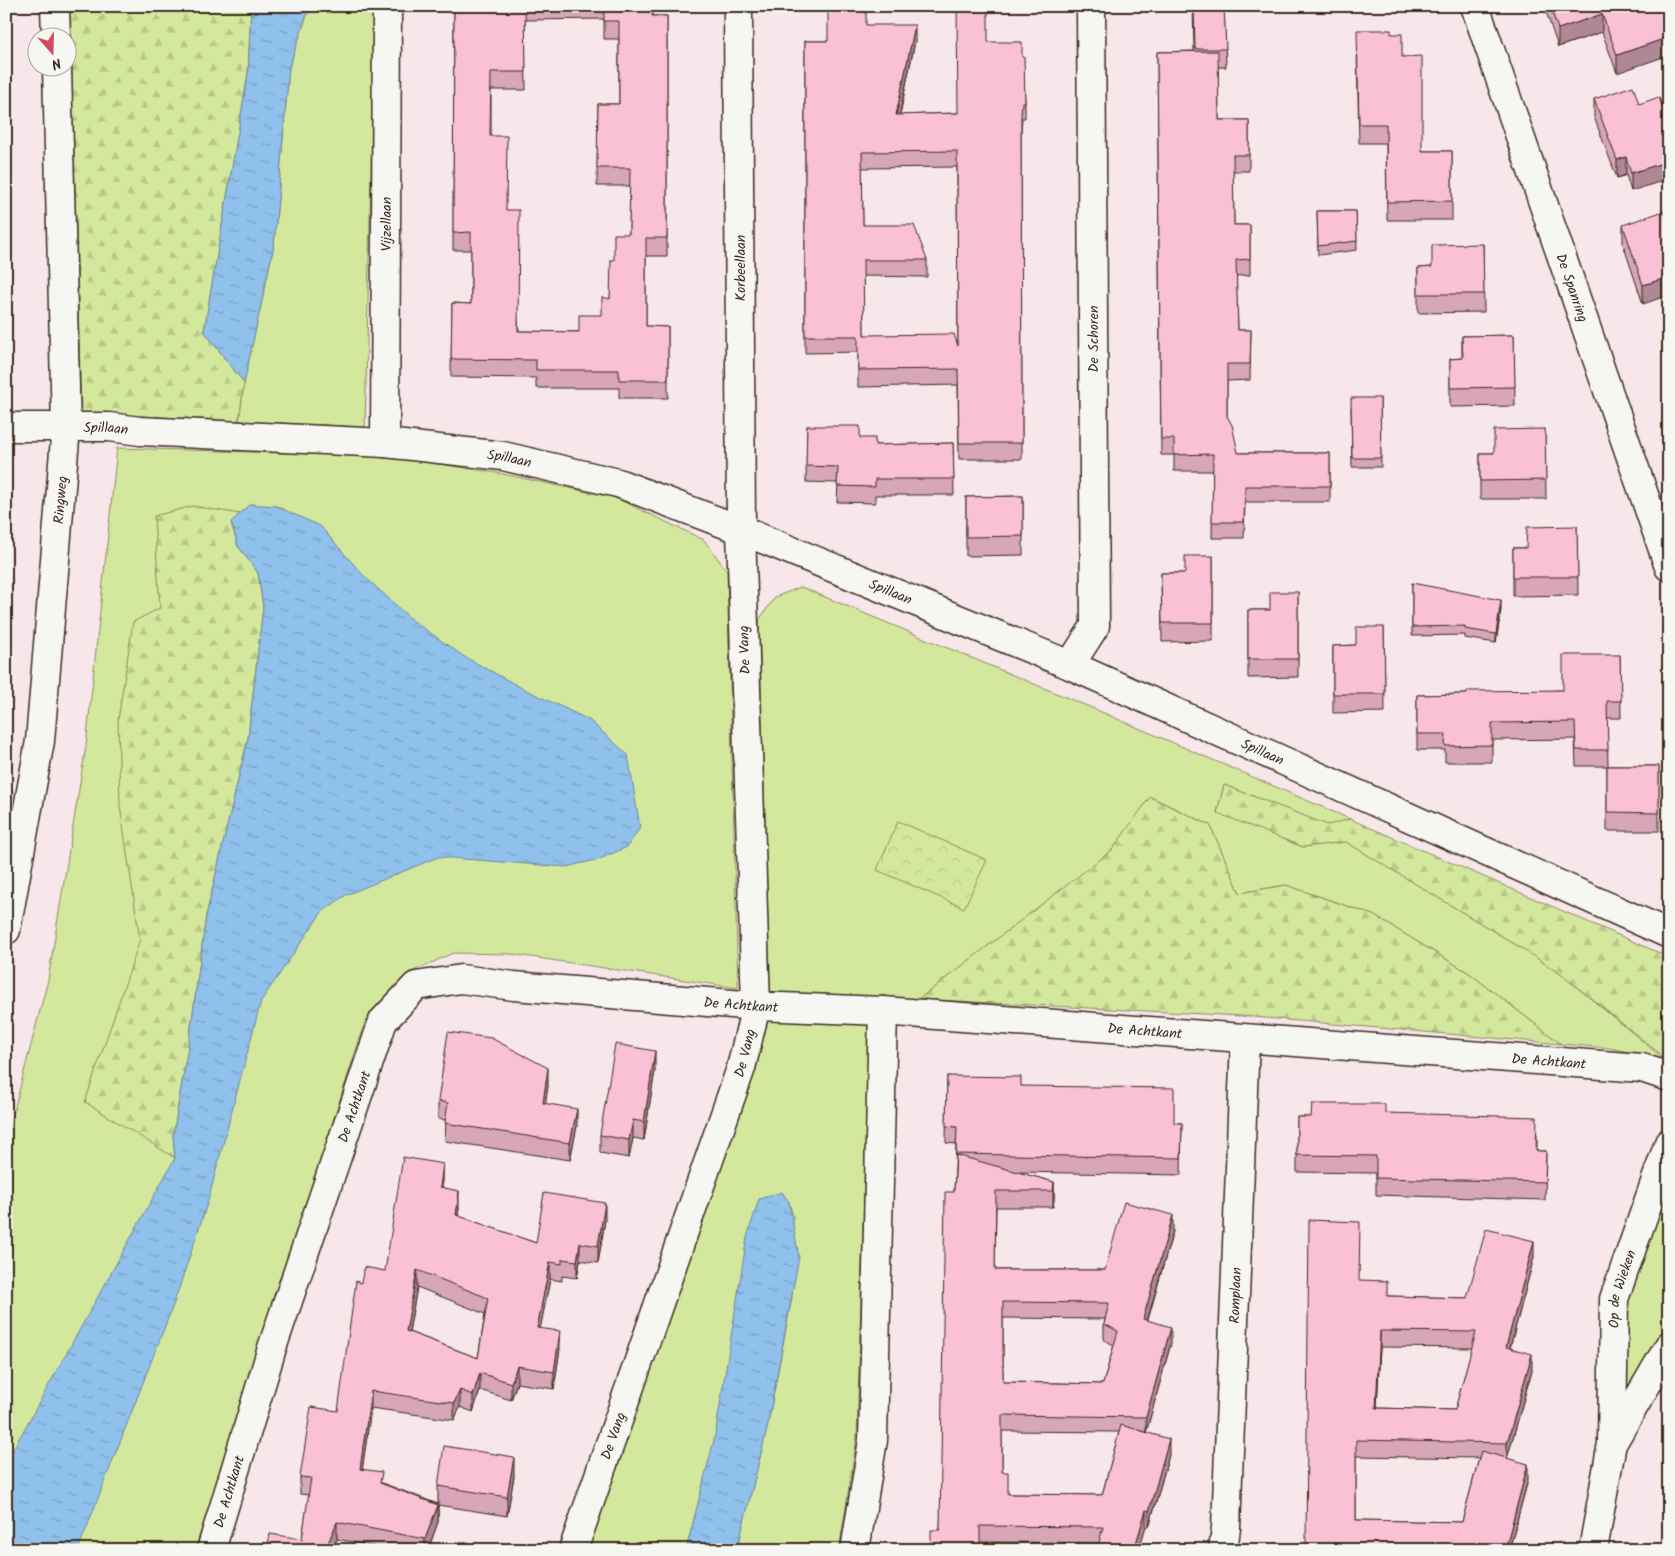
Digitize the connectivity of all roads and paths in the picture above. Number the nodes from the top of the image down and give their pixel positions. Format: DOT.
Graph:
graph roads {
  1 [pos="55,6"];
  2 [pos="388,6"];
  3 [pos="738,6"];
  4 [pos="1090,6"];
  5 [pos="1475,6"];
  6 [pos="56,28"];
  7 [pos="57,78"];
  8 [pos="6,427"];
  9 [pos="66,427"];
  10 [pos="385,443"];
  11 [pos="741,530"];
  12 [pos="1669,567"];
  13 [pos="1070,665"];
  14 [pos="6,930"];
  15 [pos="1669,934"];
  16 [pos="756,1006"];
  17 [pos="883,1011"];
  18 [pos="1245,1040"];
  19 [pos="1669,1077"];
  20 [pos="1669,1143"];
  21 [pos="1669,1346"];
  22 [pos="1612,1443"];
  23 [pos="212,1550"];
  24 [pos="573,1550"];
  25 [pos="855,1550"];
  26 [pos="1223,1550"];
  27 [pos="1593,1550"];
  1 -- 6 [label="street"];
  2 -- 10 [label="street, Vijzellaan"];
  3 -- 11 [label="street, Korbeellaan"];
  4 -- 13 [label="street, De Schoren"];
  5 -- 12 [label="street, De Spanring"];
  7 -- 9 [label="street, Ringweg"];
  8 -- 9 [label="street, Spillaan"];
  9 -- 10 [label="street, Spillaan"];
  9 -- 14 [label="street, Ringweg"];
  10 -- 11 [label="street, Spillaan"];
  11 -- 13 [label="street, Spillaan"];
  11 -- 16 [label="street, De Vang"];
  13 -- 15 [label="street, Spillaan"];
  16 -- 17 [label="street, De Achtkant"];
  16 -- 23 [label="street, De Achtkant"];
  16 -- 24 [label="street, De Vang"];
  17 -- 18 [label="street, De Achtkant"];
  17 -- 25 [label="street"];
  18 -- 19 [label="street, De Achtkant"];
  18 -- 26 [label="street, Romplaan"];
  20 -- 22 [label="street, Op de Wieken"];
  21 -- 22 [label="street, Op de Wieken"];
  22 -- 27 [label="street, Op de Wieken"];
}
